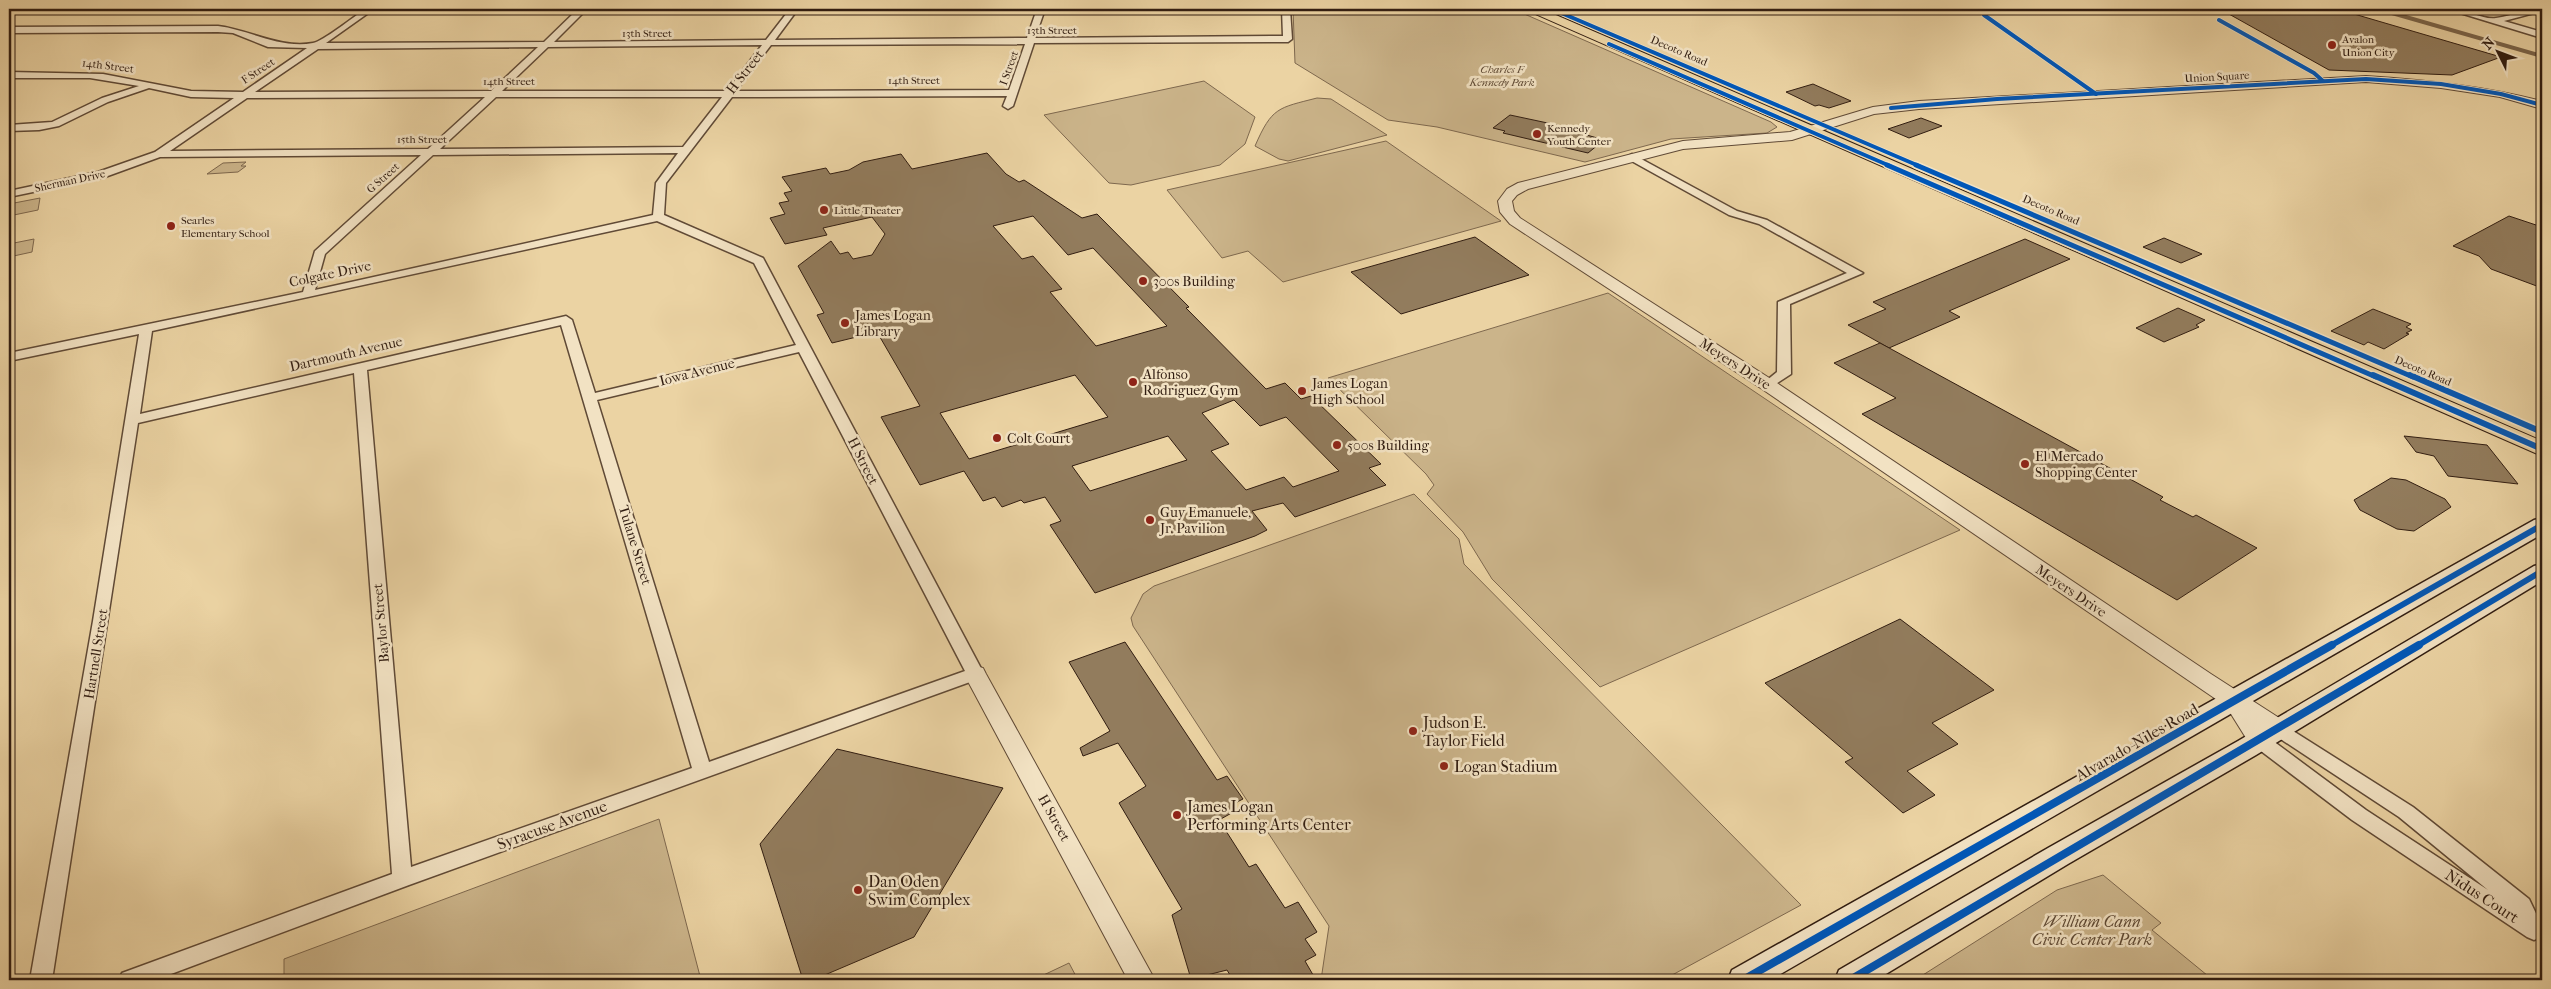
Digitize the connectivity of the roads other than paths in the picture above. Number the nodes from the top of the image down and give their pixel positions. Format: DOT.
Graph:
graph roads {
  1 [pos="370,9"];
  2 [pos="583,9"];
  3 [pos="794,9"];
  4 [pos="1041,9"];
  5 [pos="1286,9"];
  6 [pos="1531,9"];
  7 [pos="1552,9"];
  8 [pos="2451,9"];
  9 [pos="2540,9"];
  10 [pos="2496,21"];
  11 [pos="9,30"];
  12 [pos="2542,35"];
  13 [pos="1031,42"];
  14 [pos="768,43"];
  15 [pos="545,45"];
  16 [pos="315,46"];
  17 [pos="9,75"];
  18 [pos="147,86"];
  19 [pos="728,93"];
  20 [pos="1012,93"];
  21 [pos="494,94"];
  22 [pos="242,96"];
  23 [pos="2542,105"];
  24 [pos="1008,106"];
  25 [pos="9,128"];
  26 [pos="1818,128"];
  27 [pos="685,150"];
  28 [pos="430,152"];
  29 [pos="159,154"];
  30 [pos="1632,157"];
  31 [pos="9,194"];
  32 [pos="658,217"];
  33 [pos="2186,287"];
  34 [pos="308,295"];
  35 [pos="566,320"];
  36 [pos="146,328"];
  37 [pos="804,346"];
  38 [pos="9,357"];
  39 [pos="360,367"];
  40 [pos="1768,385"];
  41 [pos="590,398"];
  42 [pos="133,420"];
  43 [pos="2542,432"];
  44 [pos="2542,450"];
  45 [pos="2542,525"];
  46 [pos="2542,571"];
  47 [pos="975,674"];
  48 [pos="2236,701"];
  49 [pos="2269,734"];
  50 [pos="702,771"];
  51 [pos="402,879"];
  52 [pos="41,980"];
  53 [pos="130,980"];
  54 [pos="1142,980"];
  55 [pos="1744,980"];
  56 [pos="1850,980"];
  1 -- 16 [label="street, F Street"];
  2 -- 15 [label="street, G Street"];
  3 -- 14 [label="street, H Street"];
  4 -- 13 [label="street, I Street"];
  5 -- 13 [label="street, 13th Street"];
  6 -- 26 [label="main road, Decoto Road"];
  7 -- 26 [label="main road, Decoto Road"];
  8 -- 10 [label="street"];
  9 -- 10 [label="street"];
  10 -- 12 [label="street"];
  11 -- 16 [label="street, 13th Street"];
  13 -- 14 [label="street, 13th Street"];
  13 -- 20 [label="street, I Street"];
  14 -- 15 [label="street, 13th Street"];
  14 -- 19 [label="street, H Street"];
  15 -- 16 [label="street, 13th Street"];
  15 -- 21 [label="street, G Street"];
  16 -- 22 [label="street, F Street"];
  17 -- 18 [label="street, 14th Street"];
  18 -- 22 [label="street, 14th Street"];
  18 -- 25 [label="street"];
  19 -- 20 [label="street, 14th Street"];
  19 -- 21 [label="street, 14th Street"];
  19 -- 27 [label="street, H Street"];
  20 -- 24 [label="street, I Street"];
  21 -- 22 [label="street, 14th Street"];
  21 -- 28 [label="street, G Street"];
  22 -- 29 [label="street, F Street"];
  23 -- 26 [label="street, Union Square"];
  26 -- 30 [label="street, Meyers Drive"];
  26 -- 33 [label="main road, Decoto Road"];
  26 -- 33 [label="main road, Decoto Road"];
  27 -- 28 [label="street, 15th Street"];
  27 -- 32 [label="street, H Street"];
  28 -- 29 [label="street, 15th Street"];
  28 -- 34 [label="street, G Street"];
  29 -- 31 [label="street, Sherman Drive"];
  30 -- 40 [label="street"];
  30 -- 40 [label="street, Meyers Drive"];
  32 -- 34 [label="street, Colgate Drive"];
  32 -- 37 [label="street, H Street"];
  33 -- 43 [label="main road, Decoto Road"];
  33 -- 44 [label="main road, Decoto Road"];
  34 -- 36 [label="street, Colgate Drive"];
  35 -- 39 [label="street, Dartmouth Avenue"];
  35 -- 41 [label="street, Tulane Street"];
  36 -- 38 [label="street, Colgate Drive"];
  36 -- 42 [label="street, Hartnell Street"];
  37 -- 41 [label="street, Iowa Avenue"];
  37 -- 47 [label="street, H Street"];
  39 -- 42 [label="street, Dartmouth Avenue"];
  39 -- 51 [label="street, Baylor Street"];
  40 -- 48 [label="street, Meyers Drive"];
  41 -- 50 [label="street, Tulane Street"];
  42 -- 52 [label="street, Hartnell Street"];
  45 -- 48 [label="main road, Alvarado-Niles Road"];
  46 -- 49 [label="main road"];
  47 -- 50 [label="street, Syracuse Avenue"];
  47 -- 54 [label="street, H Street"];
  48 -- 49 [label="street, Meyers Drive"];
  48 -- 55 [label="main road, Alvarado-Niles Road"];
  49 -- 49 [label="street, Nidus Court"];
  49 -- 56 [label="main road"];
  50 -- 51 [label="street, Syracuse Avenue"];
  51 -- 53 [label="street, Syracuse Avenue"];
}
